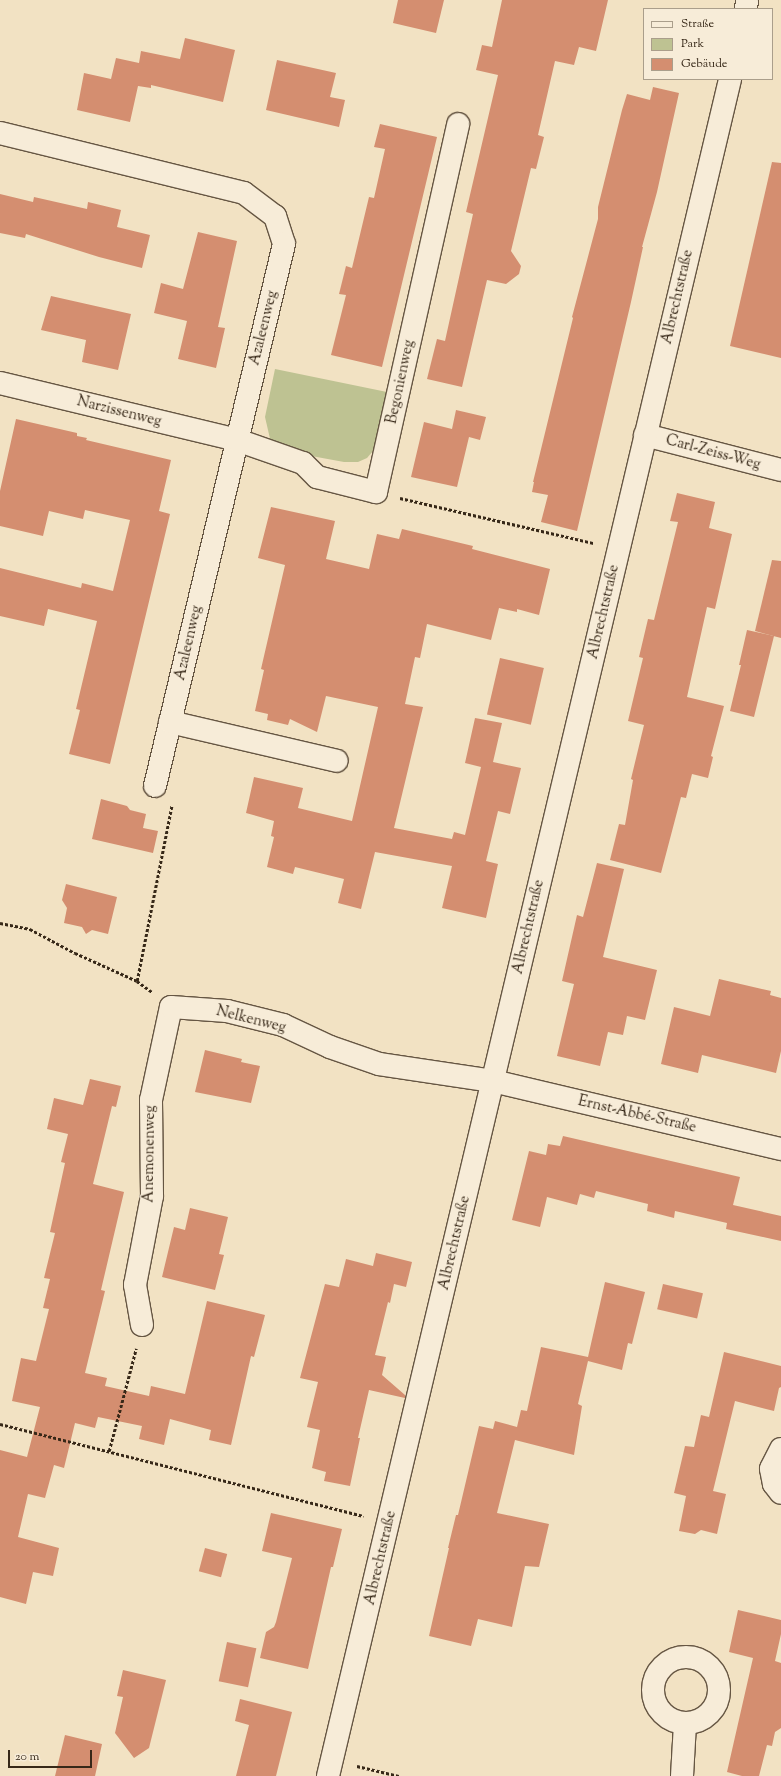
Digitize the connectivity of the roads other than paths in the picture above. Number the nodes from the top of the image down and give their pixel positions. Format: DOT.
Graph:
graph roads {
  1 [pos="730,80"];
  2 [pos="458,124"];
  3 [pos="0,133"];
  4 [pos="0,383"];
  5 [pos="645,435"];
  6 [pos="237,440"];
  7 [pos="781,470"];
  8 [pos="170,722"];
  9 [pos="337,761"];
  10 [pos="155,786"];
  11 [pos="171,1007"];
  12 [pos="493,1081"];
  13 [pos="781,1149"];
  14 [pos="142,1326"];
  15 [pos="781,1449"];
  16 [pos="781,1493"];
  17 [pos="685,1724"];
  18 [pos="331,1768"];
  19 [pos="682,1776"];
  1 -- 5 [label="street, Albrechtstraße"];
  2 -- 6 [label="street, Begonienweg"];
  3 -- 6 [label="street, Azaleenweg"];
  4 -- 6 [label="street, Narzissenweg"];
  5 -- 7 [label="street, Carl-Zeiss-Weg"];
  5 -- 12 [label="street, Albrechtstraße"];
  6 -- 8 [label="street, Azaleenweg"];
  8 -- 9 [label="street"];
  8 -- 10 [label="street, Azaleenweg"];
  11 -- 12 [label="street, Nelkenweg"];
  11 -- 14 [label="street, Anemonenweg"];
  12 -- 13 [label="street, Ernst-Abbé-Straße"];
  12 -- 18 [label="street, Albrechtstraße"];
  15 -- 16 [label="street"];
  17 -- 19 [label="street"];
}
